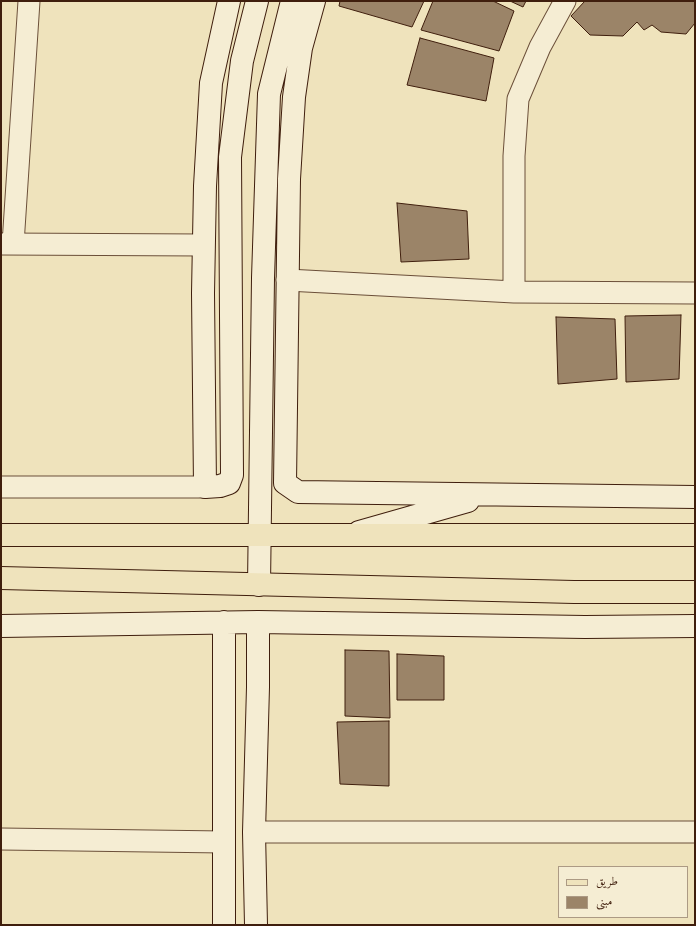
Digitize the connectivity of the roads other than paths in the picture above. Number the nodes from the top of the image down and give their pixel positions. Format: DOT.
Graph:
graph roads {
  1 [pos="28,1"];
  2 [pos="229,1"];
  3 [pos="257,1"];
  4 [pos="292,1"];
  5 [pos="314,1"];
  6 [pos="565,1"];
  7 [pos="7,244"];
  8 [pos="204,245"];
  9 [pos="287,280"];
  10 [pos="514,292"];
  11 [pos="695,293"];
  12 [pos="1,487"];
  13 [pos="205,487"];
  14 [pos="492,494"];
  15 [pos="695,497"];
  16 [pos="1,535"];
  17 [pos="259,535"];
  18 [pos="349,535"];
  19 [pos="695,535"];
  20 [pos="1,578"];
  21 [pos="259,585"];
  22 [pos="695,592"];
  23 [pos="224,622"];
  24 [pos="258,622"];
  25 [pos="1,626"];
  26 [pos="695,626"];
  27 [pos="254,832"];
  28 [pos="695,832"];
  29 [pos="1,839"];
  30 [pos="224,842"];
  31 [pos="224,925"];
  32 [pos="256,925"];
  1 -- 7 [label="street"];
  2 -- 8 [label="main road"];
  3 -- 13 [label="main road"];
  4 -- 17 [label="main road"];
  5 -- 9 [label="main road"];
  6 -- 10 [label="street"];
  7 -- 8 [label="street"];
  8 -- 13 [label="main road"];
  9 -- 10 [label="street"];
  9 -- 14 [label="main road"];
  10 -- 11 [label="street"];
  12 -- 13 [label="street"];
  14 -- 15 [label="main road"];
  14 -- 18 [label="main road"];
  16 -- 17 [label="main road"];
  17 -- 18 [label="main road"];
  17 -- 21 [label="main road"];
  18 -- 19 [label="main road"];
  20 -- 21 [label="main road"];
  21 -- 22 [label="main road"];
  23 -- 24 [label="main road"];
  23 -- 25 [label="main road"];
  23 -- 30 [label="main road"];
  24 -- 26 [label="main road"];
  24 -- 27 [label="main road"];
  27 -- 28 [label="street"];
  27 -- 32 [label="main road"];
  29 -- 30 [label="street"];
  30 -- 31 [label="main road"];
}
